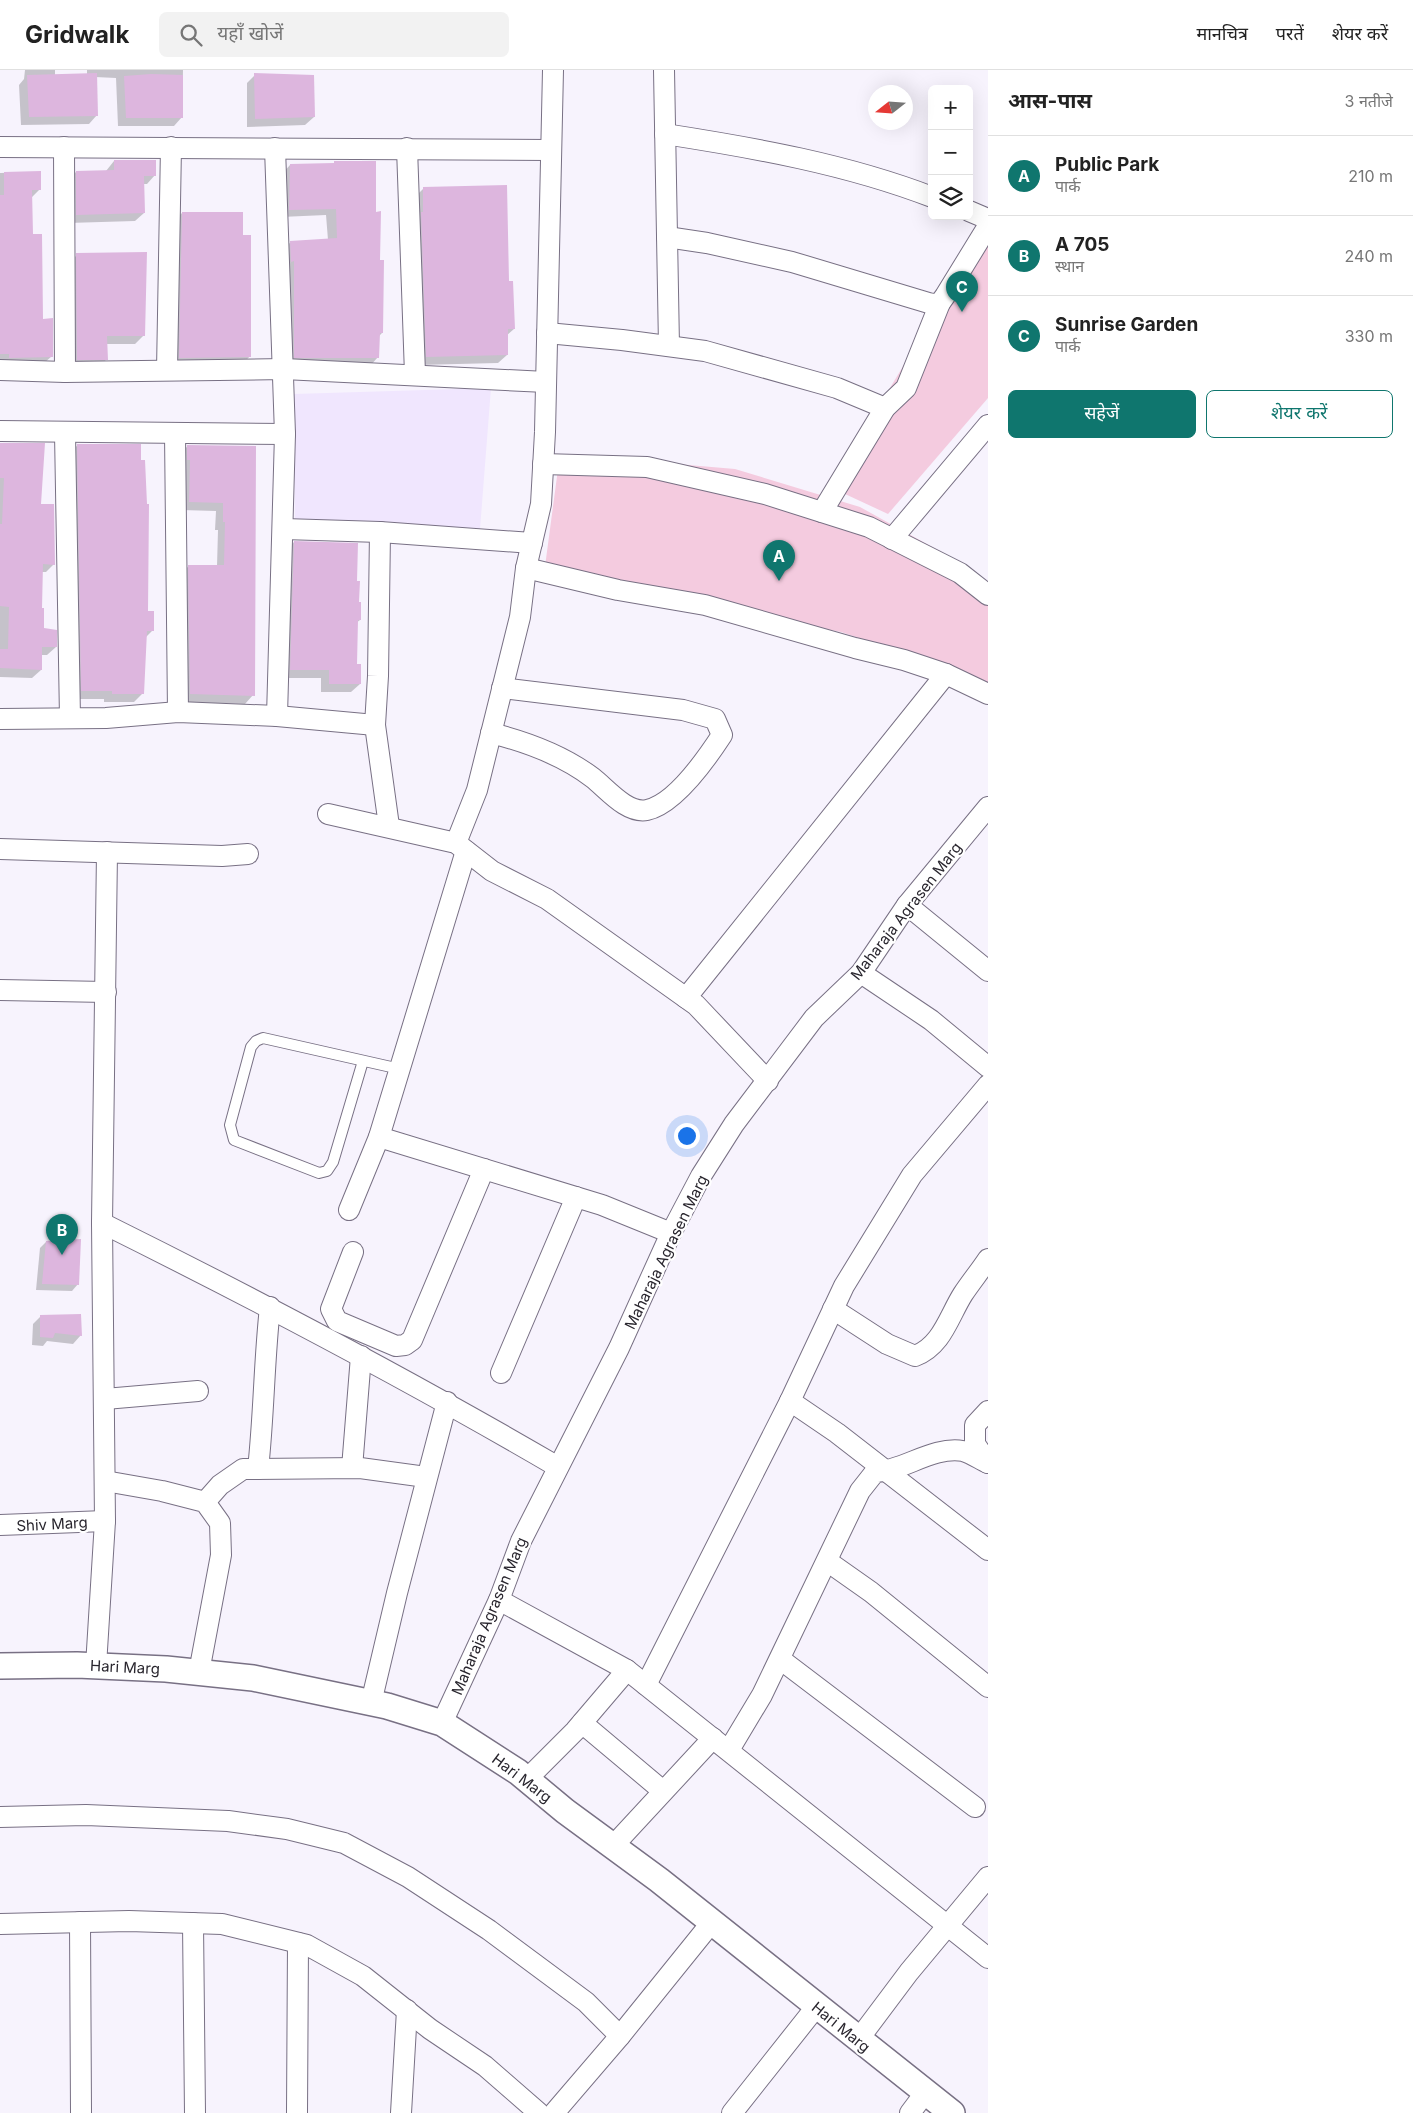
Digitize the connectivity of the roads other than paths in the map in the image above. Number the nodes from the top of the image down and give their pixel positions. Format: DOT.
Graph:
graph roads {
  1 [pos="552,70"];
  2 [pos="664,70"];
  3 [pos="665,134"];
  4 [pos="0,147"];
  5 [pos="64,147"];
  6 [pos="171,147"];
  7 [pos="276,148"];
  8 [pos="407,148"];
  9 [pos="550,150"];
  10 [pos="928,195"];
  11 [pos="973,213"];
  12 [pos="988,219"];
  13 [pos="988,226"];
  14 [pos="667,237"];
  15 [pos="940,303"];
  16 [pos="547,333"];
  17 [pos="669,346"];
  18 [pos="284,369"];
  19 [pos="0,370"];
  20 [pos="167,370"];
  21 [pos="65,372"];
  22 [pos="415,374"];
  23 [pos="546,382"];
  24 [pos="885,408"];
  25 [pos="988,425"];
  26 [pos="0,431"];
  27 [pos="65,433"];
  28 [pos="175,433"];
  29 [pos="285,434"];
  30 [pos="543,464"];
  31 [pos="822,512"];
  32 [pos="284,530"];
  33 [pos="380,532"];
  34 [pos="892,538"];
  35 [pos="532,542"];
  36 [pos="526,568"];
  37 [pos="988,595"];
  38 [pos="946,674"];
  39 [pos="502,688"];
  40 [pos="988,694"];
  41 [pos="178,712"];
  42 [pos="277,716"];
  43 [pos="70,718"];
  44 [pos="0,719"];
  45 [pos="375,725"];
  46 [pos="491,734"];
  47 [pos="988,807"];
  48 [pos="328,814"];
  49 [pos="388,826"];
  50 [pos="461,847"];
  51 [pos="0,849"];
  52 [pos="107,852"];
  53 [pos="248,854"];
  54 [pos="907,905"];
  55 [pos="988,971"];
  56 [pos="861,974"];
  57 [pos="0,990"];
  58 [pos="106,992"];
  59 [pos="686,998"];
  60 [pos="363,1061"];
  61 [pos="988,1067"];
  62 [pos="400,1069"];
  63 [pos="768,1081"];
  64 [pos="988,1085"];
  65 [pos="379,1137"];
  66 [pos="484,1169"];
  67 [pos="576,1197"];
  68 [pos="349,1210"];
  69 [pos="102,1223"];
  70 [pos="671,1233"];
  71 [pos="353,1252"];
  72 [pos="988,1259"];
  73 [pos="270,1307"];
  74 [pos="833,1309"];
  75 [pos="361,1356"];
  76 [pos="501,1373"];
  77 [pos="198,1391"];
  78 [pos="105,1399"];
  79 [pos="790,1401"];
  80 [pos="447,1402"];
  81 [pos="988,1411"];
  82 [pos="988,1463"];
  83 [pos="558,1467"];
  84 [pos="352,1468"];
  85 [pos="258,1469"];
  86 [pos="885,1472"];
  87 [pos="426,1477"];
  88 [pos="105,1481"];
  89 [pos="205,1502"];
  90 [pos="105,1521"];
  91 [pos="0,1525"];
  92 [pos="988,1550"];
  93 [pos="827,1561"];
  94 [pos="499,1600"];
  95 [pos="780,1659"];
  96 [pos="0,1666"];
  97 [pos="96,1666"];
  98 [pos="627,1670"];
  99 [pos="199,1672"];
  100 [pos="646,1685"];
  101 [pos="988,1687"];
  102 [pos="371,1703"];
  103 [pos="442,1723"];
  104 [pos="582,1723"];
  105 [pos="721,1744"];
  106 [pos="526,1779"];
  107 [pos="664,1791"];
  108 [pos="975,1807"];
  109 [pos="0,1817"];
  110 [pos="613,1846"];
  111 [pos="988,1877"];
  112 [pos="80,1922"];
  113 [pos="712,1922"];
  114 [pos="193,1923"];
  115 [pos="0,1924"];
  116 [pos="947,1927"];
  117 [pos="298,1943"];
  118 [pos="988,1958"];
  119 [pos="816,2006"];
  120 [pos="407,2010"];
  121 [pos="620,2036"];
  122 [pos="858,2040"];
  123 [pos="926,2092"];
  124 [pos="81,2113"];
  125 [pos="195,2113"];
  126 [pos="297,2113"];
  127 [pos="401,2113"];
  128 [pos="539,2113"];
  129 [pos="554,2113"];
  130 [pos="732,2113"];
  131 [pos="910,2113"];
  132 [pos="952,2113"];
  1 -- 9 [label="street"];
  2 -- 3 [label="street"];
  3 -- 10 [label="street"];
  3 -- 14 [label="street"];
  4 -- 5 [label="street"];
  5 -- 6 [label="street"];
  5 -- 21 [label="street"];
  6 -- 7 [label="street"];
  6 -- 20 [label="street"];
  7 -- 8 [label="street"];
  7 -- 18 [label="street"];
  8 -- 9 [label="street"];
  8 -- 22 [label="street"];
  9 -- 16 [label="street"];
  11 -- 12 [label="street"];
  13 -- 15 [label="street"];
  14 -- 15 [label="street"];
  14 -- 17 [label="street"];
  15 -- 24 [label="street"];
  16 -- 17 [label="street"];
  16 -- 23 [label="street"];
  17 -- 24 [label="street"];
  18 -- 20 [label="street"];
  18 -- 22 [label="street"];
  18 -- 29 [label="street"];
  19 -- 21 [label="street"];
  20 -- 21 [label="street"];
  22 -- 23 [label="street"];
  23 -- 30 [label="street"];
  24 -- 31 [label="street"];
  25 -- 34 [label="street"];
  26 -- 27 [label="street"];
  27 -- 28 [label="street"];
  27 -- 43 [label="street"];
  28 -- 29 [label="street"];
  28 -- 41 [label="street"];
  29 -- 32 [label="street"];
  30 -- 31 [label="street"];
  30 -- 35 [label="street"];
  31 -- 34 [label="street"];
  32 -- 33 [label="street"];
  32 -- 42 [label="street"];
  33 -- 35 [label="street"];
  33 -- 45 [label="street"];
  34 -- 37 [label="street"];
  35 -- 36 [label="street"];
  36 -- 38 [label="street"];
  36 -- 39 [label="street"];
  38 -- 40 [label="street"];
  38 -- 59 [label="street"];
  39 -- 46 [label="street"];
  39 -- 46 [label="street"];
  41 -- 42 [label="street"];
  41 -- 43 [label="street"];
  42 -- 45 [label="street"];
  43 -- 44 [label="street"];
  45 -- 49 [label="street"];
  46 -- 50 [label="street"];
  47 -- 54 [label="street, Maharaja Agrasen Marg"];
  48 -- 49 [label="street"];
  49 -- 50 [label="street"];
  50 -- 59 [label="street"];
  50 -- 62 [label="street"];
  51 -- 52 [label="street"];
  52 -- 53 [label="street"];
  52 -- 58 [label="street"];
  54 -- 55 [label="street"];
  54 -- 56 [label="street, Maharaja Agrasen Marg"];
  56 -- 61 [label="street"];
  56 -- 63 [label="street, Maharaja Agrasen Marg"];
  57 -- 58 [label="street"];
  58 -- 69 [label="street"];
  59 -- 63 [label="street"];
  60 -- 60 [label="lane"];
  60 -- 62 [label="lane"];
  62 -- 65 [label="street"];
  63 -- 70 [label="street, Maharaja Agrasen Marg"];
  64 -- 74 [label="street"];
  65 -- 66 [label="street"];
  65 -- 68 [label="street"];
  66 -- 67 [label="street"];
  66 -- 71 [label="street"];
  67 -- 70 [label="street"];
  67 -- 76 [label="street"];
  69 -- 73 [label="street"];
  69 -- 78 [label="street"];
  70 -- 83 [label="street, Maharaja Agrasen Marg"];
  72 -- 74 [label="street"];
  73 -- 75 [label="street"];
  73 -- 85 [label="street"];
  74 -- 79 [label="street"];
  75 -- 80 [label="street"];
  75 -- 84 [label="street"];
  77 -- 78 [label="street"];
  78 -- 88 [label="street"];
  79 -- 86 [label="street"];
  79 -- 100 [label="street"];
  80 -- 83 [label="street"];
  80 -- 87 [label="street"];
  81 -- 82 [label="street"];
  82 -- 86 [label="street"];
  83 -- 94 [label="street, Maharaja Agrasen Marg"];
  84 -- 85 [label="street"];
  84 -- 87 [label="street"];
  85 -- 89 [label="street"];
  86 -- 92 [label="street"];
  86 -- 93 [label="street"];
  87 -- 102 [label="street"];
  88 -- 89 [label="street"];
  88 -- 90 [label="street"];
  89 -- 99 [label="street"];
  90 -- 91 [label="street, Shiv Marg"];
  90 -- 97 [label="street"];
  93 -- 95 [label="street"];
  93 -- 101 [label="street"];
  94 -- 98 [label="street"];
  94 -- 103 [label="street, Maharaja Agrasen Marg"];
  95 -- 105 [label="street"];
  95 -- 108 [label="street"];
  96 -- 97 [label="street, Hari Marg"];
  97 -- 99 [label="street, Hari Marg"];
  98 -- 100 [label="street"];
  98 -- 104 [label="street"];
  99 -- 102 [label="street, Hari Marg"];
  100 -- 105 [label="street"];
  102 -- 103 [label="street, Hari Marg"];
  103 -- 106 [label="street, Hari Marg"];
  104 -- 106 [label="street"];
  104 -- 107 [label="street"];
  105 -- 107 [label="street"];
  105 -- 116 [label="street"];
  106 -- 110 [label="street, Hari Marg"];
  107 -- 110 [label="street"];
  109 -- 121 [label="street"];
  110 -- 113 [label="street, Hari Marg"];
  111 -- 116 [label="street"];
  112 -- 114 [label="street"];
  112 -- 115 [label="street"];
  112 -- 124 [label="street"];
  113 -- 119 [label="street, Hari Marg"];
  113 -- 121 [label="street"];
  114 -- 117 [label="street"];
  114 -- 125 [label="street"];
  116 -- 118 [label="street"];
  116 -- 122 [label="street"];
  117 -- 120 [label="street"];
  117 -- 126 [label="street"];
  119 -- 122 [label="street, Hari Marg"];
  119 -- 130 [label="street"];
  120 -- 127 [label="street"];
  120 -- 128 [label="street"];
  121 -- 129 [label="street"];
  122 -- 123 [label="street, Hari Marg"];
  123 -- 131 [label="street"];
  123 -- 132 [label="street, Hari Marg"];
}
